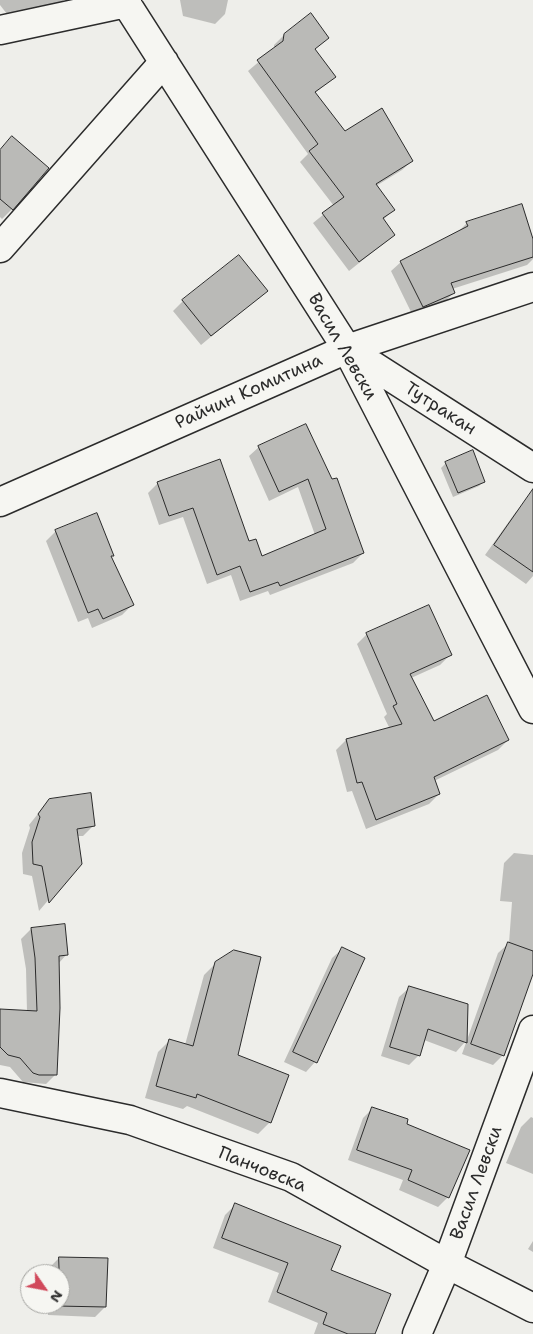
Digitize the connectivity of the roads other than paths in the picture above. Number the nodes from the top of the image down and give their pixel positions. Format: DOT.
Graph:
graph roads {
  1 [pos="126,2"];
  2 [pos="0,30"];
  3 [pos="164,62"];
  4 [pos="0,248"];
  5 [pos="533,286"];
  6 [pos="347,349"];
  7 [pos="533,468"];
  8 [pos="0,502"];
  9 [pos="533,709"];
  10 [pos="533,1030"];
  11 [pos="0,1093"];
  12 [pos="447,1264"];
  13 [pos="533,1308"];
  14 [pos="417,1334"];
  1 -- 2 [label="street"];
  1 -- 3 [label="street, Васил Левски"];
  3 -- 4 [label="street"];
  3 -- 6 [label="street, Васил Левски"];
  5 -- 6 [label="street, Райчин Комитина"];
  6 -- 7 [label="street, Тутракан"];
  6 -- 8 [label="street, Райчин Комитина"];
  6 -- 9 [label="street, Васил Левски"];
  10 -- 12 [label="street, Васил Левски"];
  11 -- 12 [label="street, Панчовска"];
  12 -- 13 [label="street, Панчовска"];
  12 -- 14 [label="street, Васил Левски"];
}
